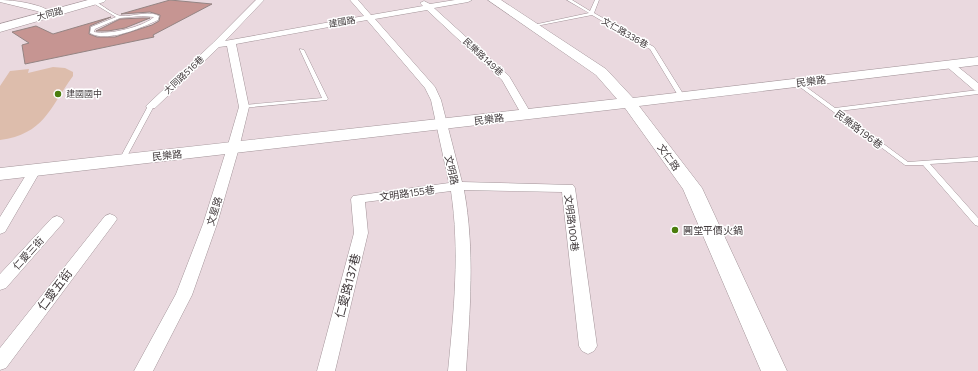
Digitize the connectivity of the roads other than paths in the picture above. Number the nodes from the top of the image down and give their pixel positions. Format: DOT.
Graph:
graph roads {
  1 [pos="0,0"];
  2 [pos="260,0"];
  3 [pos="354,0"];
  4 [pos="468,0"];
  5 [pos="494,0"];
  6 [pos="569,0"];
  7 [pos="597,0"];
  8 [pos="97,1"];
  9 [pos="425,3"];
  10 [pos="49,14"];
  11 [pos="591,14"];
  12 [pos="119,16"];
  13 [pos="368,17"];
  14 [pos="533,26"];
  15 [pos="0,28"];
  16 [pos="231,42"];
  17 [pos="216,45"];
  18 [pos="302,50"];
  19 [pos="978,61"];
  20 [pos="949,64"];
  21 [pos="798,83"];
  22 [pos="978,88"];
  23 [pos="978,92"];
  24 [pos="682,96"];
  25 [pos="630,103"];
  26 [pos="151,106"];
  27 [pos="244,107"];
  28 [pos="834,110"];
  29 [pos="527,115"];
  30 [pos="442,125"];
  31 [pos="233,148"];
  32 [pos="978,159"];
  33 [pos="122,160"];
  34 [pos="925,163"];
  35 [pos="35,170"];
  36 [pos="0,174"];
  37 [pos="456,186"];
  38 [pos="358,199"];
  39 [pos="110,219"];
  40 [pos="57,221"];
  41 [pos="978,223"];
  42 [pos="0,229"];
  43 [pos="0,284"];
  44 [pos="588,346"];
  45 [pos="0,362"];
  46 [pos="143,371"];
  47 [pos="326,371"];
  48 [pos="457,371"];
  49 [pos="774,371"];
  1 -- 10 [label="street"];
  2 -- 17 [label="street, 大同路516巷"];
  3 -- 13 [label="street, 文明路"];
  4 -- 9 [label="street, 建國路"];
  5 -- 14 [label="main road, 文仁路"];
  6 -- 11 [label="lane, 文仁路336巷"];
  7 -- 11 [label="lane"];
  8 -- 10 [label="main road, 大同路"];
  8 -- 12 [label="lane"];
  9 -- 13 [label="street, 建國路"];
  9 -- 29 [label="street, 民樂路149巷"];
  10 -- 15 [label="main road, 大同路"];
  11 -- 14 [label="lane"];
  11 -- 24 [label="lane, 文仁路336巷"];
  12 -- 12 [label="lane"];
  13 -- 16 [label="street, 建國路"];
  13 -- 30 [label="street, 文明路"];
  14 -- 25 [label="main road, 文仁路"];
  16 -- 17 [label="street, 建國路"];
  16 -- 27 [label="street, 文星路"];
  17 -- 26 [label="street, 大同路516巷"];
  18 -- 27 [label="lane"];
  19 -- 20 [label="main road, 民樂路"];
  20 -- 21 [label="main road, 民樂路"];
  20 -- 22 [label="street"];
  21 -- 24 [label="main road, 民樂路"];
  21 -- 28 [label="lane, 民樂路196巷"];
  23 -- 28 [label="lane"];
  24 -- 25 [label="main road, 民樂路"];
  25 -- 29 [label="main road, 民樂路"];
  25 -- 49 [label="main road, 文仁路"];
  26 -- 33 [label="lane, 大同路516巷"];
  27 -- 31 [label="street, 文星路"];
  28 -- 34 [label="lane, 民樂路196巷"];
  29 -- 30 [label="main road, 民樂路"];
  30 -- 31 [label="main road, 民樂路"];
  30 -- 37 [label="street, 文明路"];
  31 -- 33 [label="main road, 民樂路"];
  31 -- 46 [label="street, 文星路"];
  32 -- 34 [label="lane, 民樂路196巷"];
  33 -- 35 [label="main road, 民樂路"];
  34 -- 41 [label="lane"];
  35 -- 36 [label="main road, 民樂路"];
  35 -- 42 [label="street"];
  37 -- 38 [label="street, 文明路155巷"];
  37 -- 44 [label="street, 文明路100巷"];
  37 -- 48 [label="street, 文明路"];
  38 -- 47 [label="street, 仁愛路137巷"];
  39 -- 45 [label="street, 仁愛五街"];
  40 -- 43 [label="street, 仁愛三街"];
}
